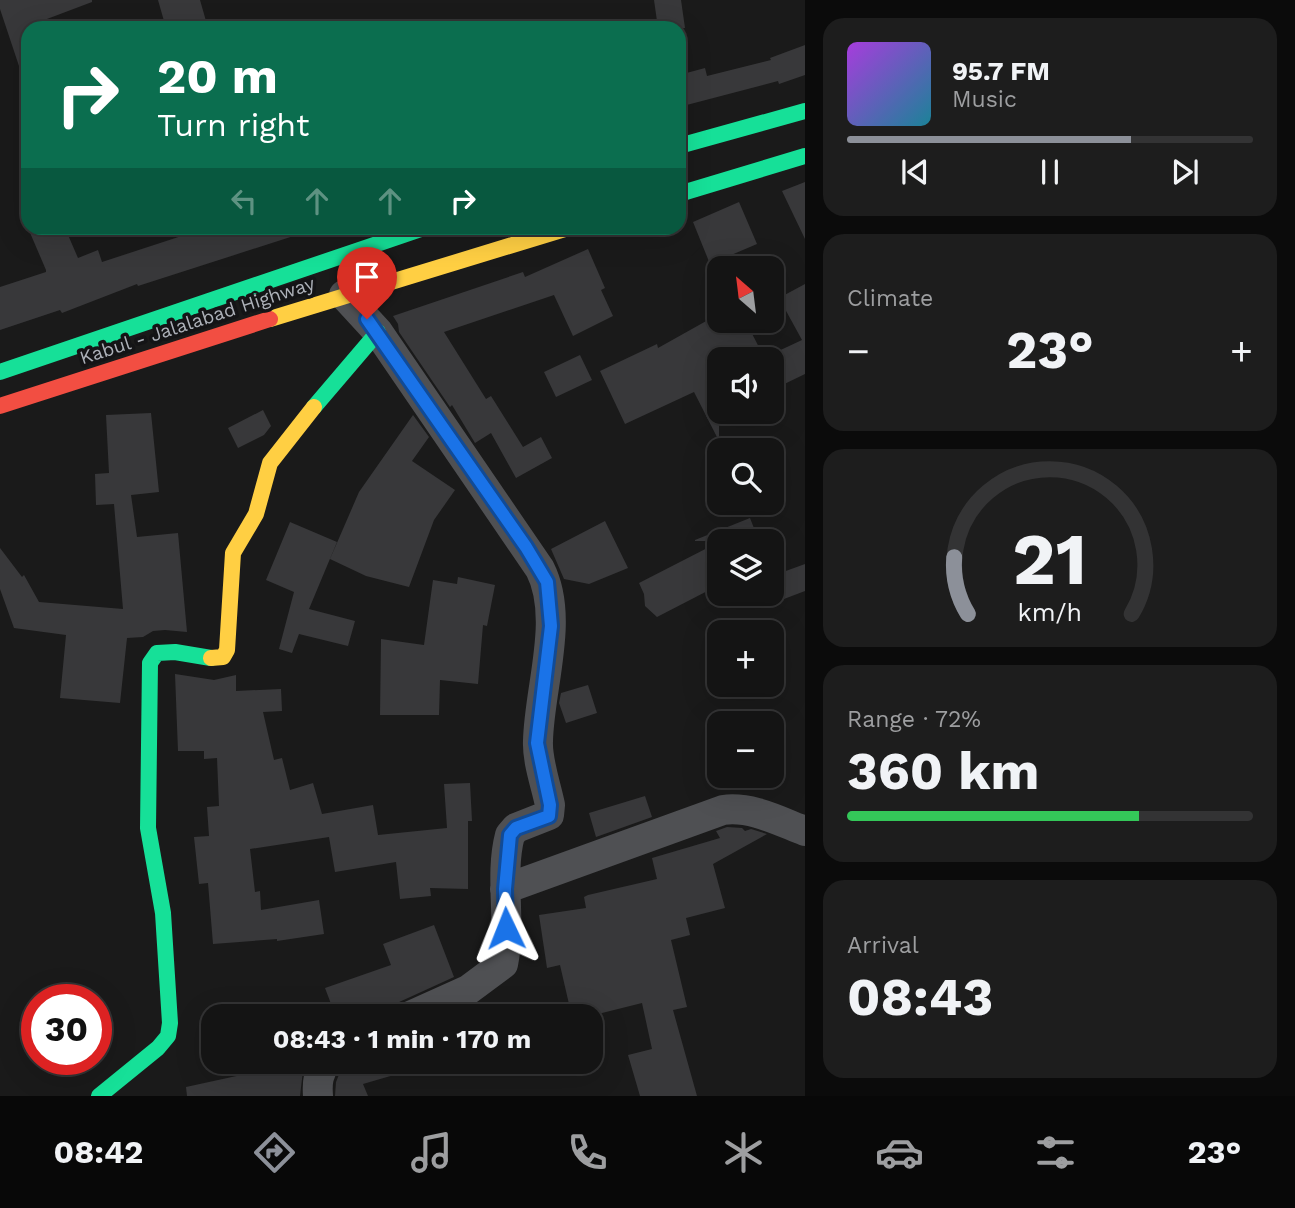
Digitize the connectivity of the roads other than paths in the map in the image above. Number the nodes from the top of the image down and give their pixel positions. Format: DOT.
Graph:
graph roads {
  1 [pos="805,111"];
  2 [pos="686,144"];
  3 [pos="805,156"];
  4 [pos="686,192"];
  5 [pos="403,235"];
  6 [pos="545,235"];
  7 [pos="344,295"];
  8 [pos="378,332"];
  9 [pos="0,372"];
  10 [pos="0,406"];
  11 [pos="805,831"];
  12 [pos="505,889"];
  13 [pos="437,1004"];
  14 [pos="321,1074"];
  15 [pos="98,1096"];
  16 [pos="318,1096"];
  1 -- 2 [label="main road"];
  3 -- 4 [label="main road"];
  5 -- 9 [label="main road, Kabul - Jalalabad Highway"];
  6 -- 7 [label="main road, Kabul - Jalalabad Highway"];
  7 -- 8 [label="street"];
  7 -- 10 [label="main road, Kabul - Jalalabad Highway"];
  8 -- 12 [label="street"];
  8 -- 15 [label="main road"];
  11 -- 12 [label="street"];
  12 -- 13 [label="street"];
  14 -- 16 [label="street"];
}
